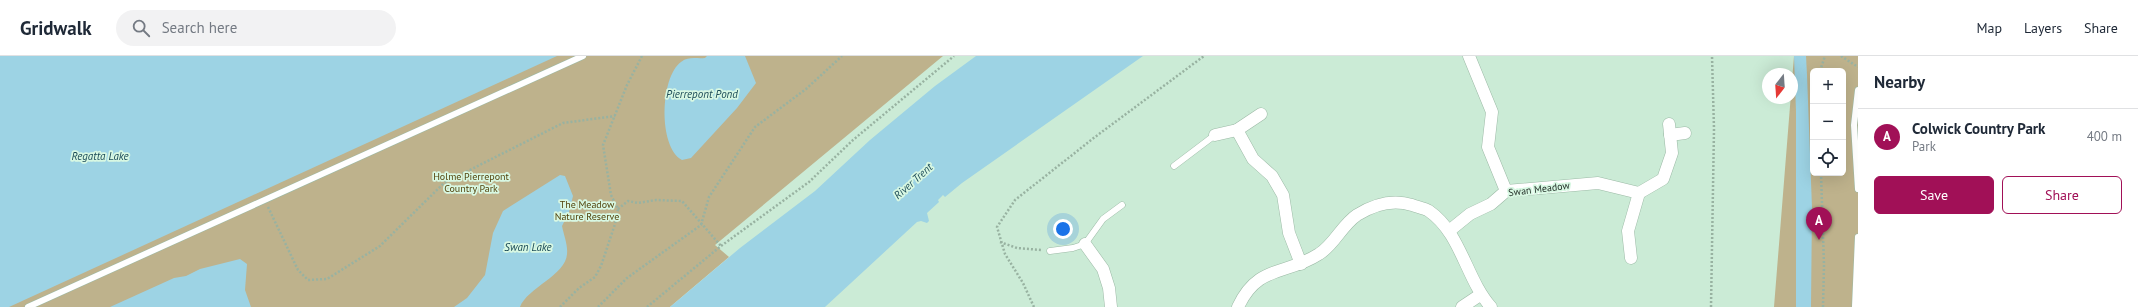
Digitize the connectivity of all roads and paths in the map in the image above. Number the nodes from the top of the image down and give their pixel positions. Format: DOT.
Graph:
graph roads {
  1 [pos="583,56"];
  2 [pos="642,56"];
  3 [pos="842,56"];
  4 [pos="954,56"];
  5 [pos="1204,56"];
  6 [pos="1468,56"];
  7 [pos="1712,56"];
  8 [pos="1825,56"];
  9 [pos="1841,56"];
  10 [pos="1858,67"];
  11 [pos="1821,68"];
  12 [pos="1858,90"];
  13 [pos="1261,114"];
  14 [pos="615,116"];
  15 [pos="1237,130"];
  16 [pos="1685,133"];
  17 [pos="1216,135"];
  18 [pos="1174,166"];
  19 [pos="1821,176"];
  20 [pos="1858,189"];
  21 [pos="1506,191"];
  22 [pos="1639,194"];
  23 [pos="265,200"];
  24 [pos="1122,205"];
  25 [pos="618,209"];
  26 [pos="701,225"];
  27 [pos="1449,232"];
  28 [pos="1858,237"];
  29 [pos="1000,242"];
  30 [pos="1085,244"];
  31 [pos="721,246"];
  32 [pos="1050,251"];
  33 [pos="1631,258"];
  34 [pos="1301,264"];
  35 [pos="1480,295"];
  36 [pos="28,307"];
  37 [pos="560,307"];
  38 [pos="598,307"];
  39 [pos="647,307"];
  40 [pos="1034,307"];
  41 [pos="1111,307"];
  42 [pos="1238,307"];
  43 [pos="1462,307"];
  44 [pos="1491,307"];
  45 [pos="1711,307"];
  46 [pos="1823,307"];
  47 [pos="1855,307"];
  1 -- 23 [label="lane"];
  2 -- 14 [label="path"];
  3 -- 26 [label="path"];
  4 -- 31 [label="path"];
  5 -- 29 [label="path"];
  6 -- 21 [label="street"];
  7 -- 45 [label="path"];
  8 -- 11 [label="path"];
  9 -- 10 [label="path"];
  12 -- 20 [label="lane"];
  13 -- 15 [label="street"];
  14 -- 23 [label="path"];
  14 -- 25 [label="path"];
  15 -- 17 [label="street"];
  15 -- 34 [label="street"];
  16 -- 22 [label="street"];
  17 -- 18 [label="lane"];
  19 -- 46 [label="path"];
  21 -- 22 [label="street, Swan Meadow"];
  21 -- 27 [label="street, Swan Meadow"];
  22 -- 33 [label="street"];
  23 -- 36 [label="lane"];
  24 -- 30 [label="lane"];
  25 -- 26 [label="path"];
  25 -- 37 [label="path"];
  26 -- 31 [label="path"];
  26 -- 38 [label="path"];
  27 -- 34 [label="street"];
  27 -- 35 [label="street"];
  28 -- 47 [label="lane"];
  29 -- 32 [label="path"];
  29 -- 40 [label="path"];
  30 -- 32 [label="lane"];
  30 -- 41 [label="street"];
  31 -- 39 [label="path"];
  34 -- 42 [label="street"];
  35 -- 43 [label="street"];
  35 -- 44 [label="street"];
}
